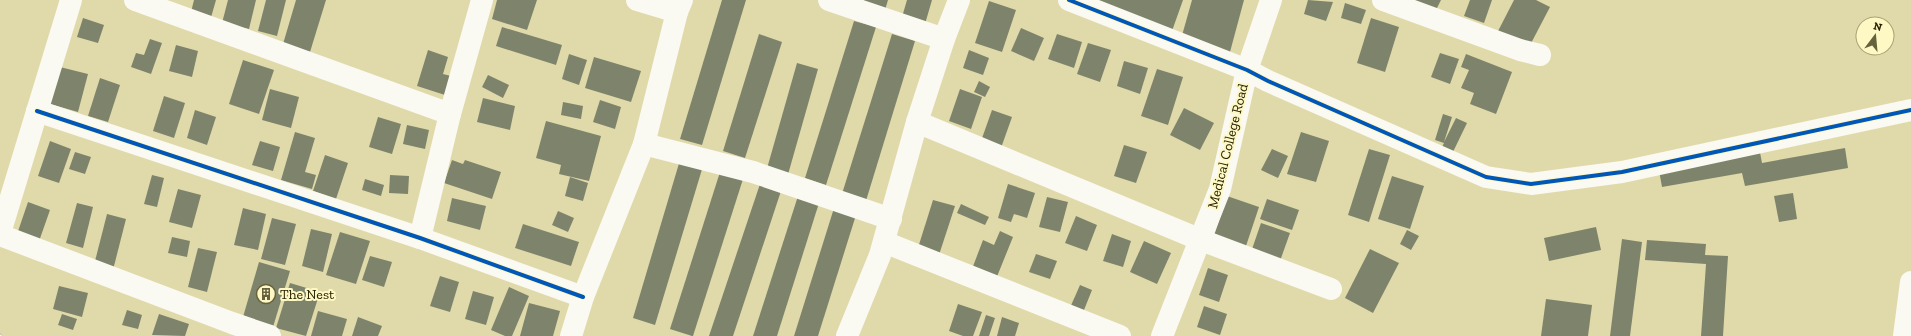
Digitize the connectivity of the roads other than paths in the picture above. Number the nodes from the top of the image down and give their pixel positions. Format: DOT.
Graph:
graph roads {
  1 [pos="71,0"];
  2 [pos="135,0"];
  3 [pos="482,0"];
  4 [pos="637,0"];
  5 [pos="829,0"];
  6 [pos="959,0"];
  7 [pos="1069,0"];
  8 [pos="1271,0"];
  9 [pos="1383,0"];
  10 [pos="680,6"];
  11 [pos="944,39"];
  12 [pos="1540,55"];
  13 [pos="1247,70"];
  14 [pos="1911,110"];
  15 [pos="37,111"];
  16 [pos="450,114"];
  17 [pos="917,122"];
  18 [pos="644,144"];
  19 [pos="892,219"];
  20 [pos="0,234"];
  21 [pos="420,238"];
  22 [pos="1200,240"];
  23 [pos="884,242"];
  24 [pos="1911,282"];
  25 [pos="1331,289"];
  26 [pos="584,297"];
  27 [pos="230,330"];
  28 [pos="270,336"];
  29 [pos="571,336"];
  30 [pos="847,336"];
  31 [pos="1120,336"];
  32 [pos="1162,336"];
  33 [pos="1904,336"];
  1 -- 15 [label="street"];
  2 -- 16 [label="street"];
  3 -- 16 [label="street"];
  4 -- 10 [label="street"];
  5 -- 11 [label="street"];
  6 -- 11 [label="street"];
  7 -- 13 [label="street"];
  8 -- 13 [label="street, Medical College Road"];
  9 -- 12 [label="street"];
  10 -- 18 [label="street"];
  11 -- 17 [label="street"];
  13 -- 14 [label="street"];
  13 -- 22 [label="street, Medical College Road"];
  15 -- 20 [label="street"];
  15 -- 21 [label="street"];
  16 -- 21 [label="street"];
  17 -- 19 [label="street"];
  17 -- 22 [label="street"];
  18 -- 19 [label="street"];
  18 -- 26 [label="street"];
  19 -- 23 [label="street"];
  20 -- 27 [label="street"];
  21 -- 26 [label="street"];
  22 -- 25 [label="street"];
  22 -- 32 [label="street, Medical College Road"];
  23 -- 30 [label="street"];
  23 -- 31 [label="street"];
  24 -- 33 [label="street"];
  26 -- 29 [label="street"];
  27 -- 28 [label="street"];
}
